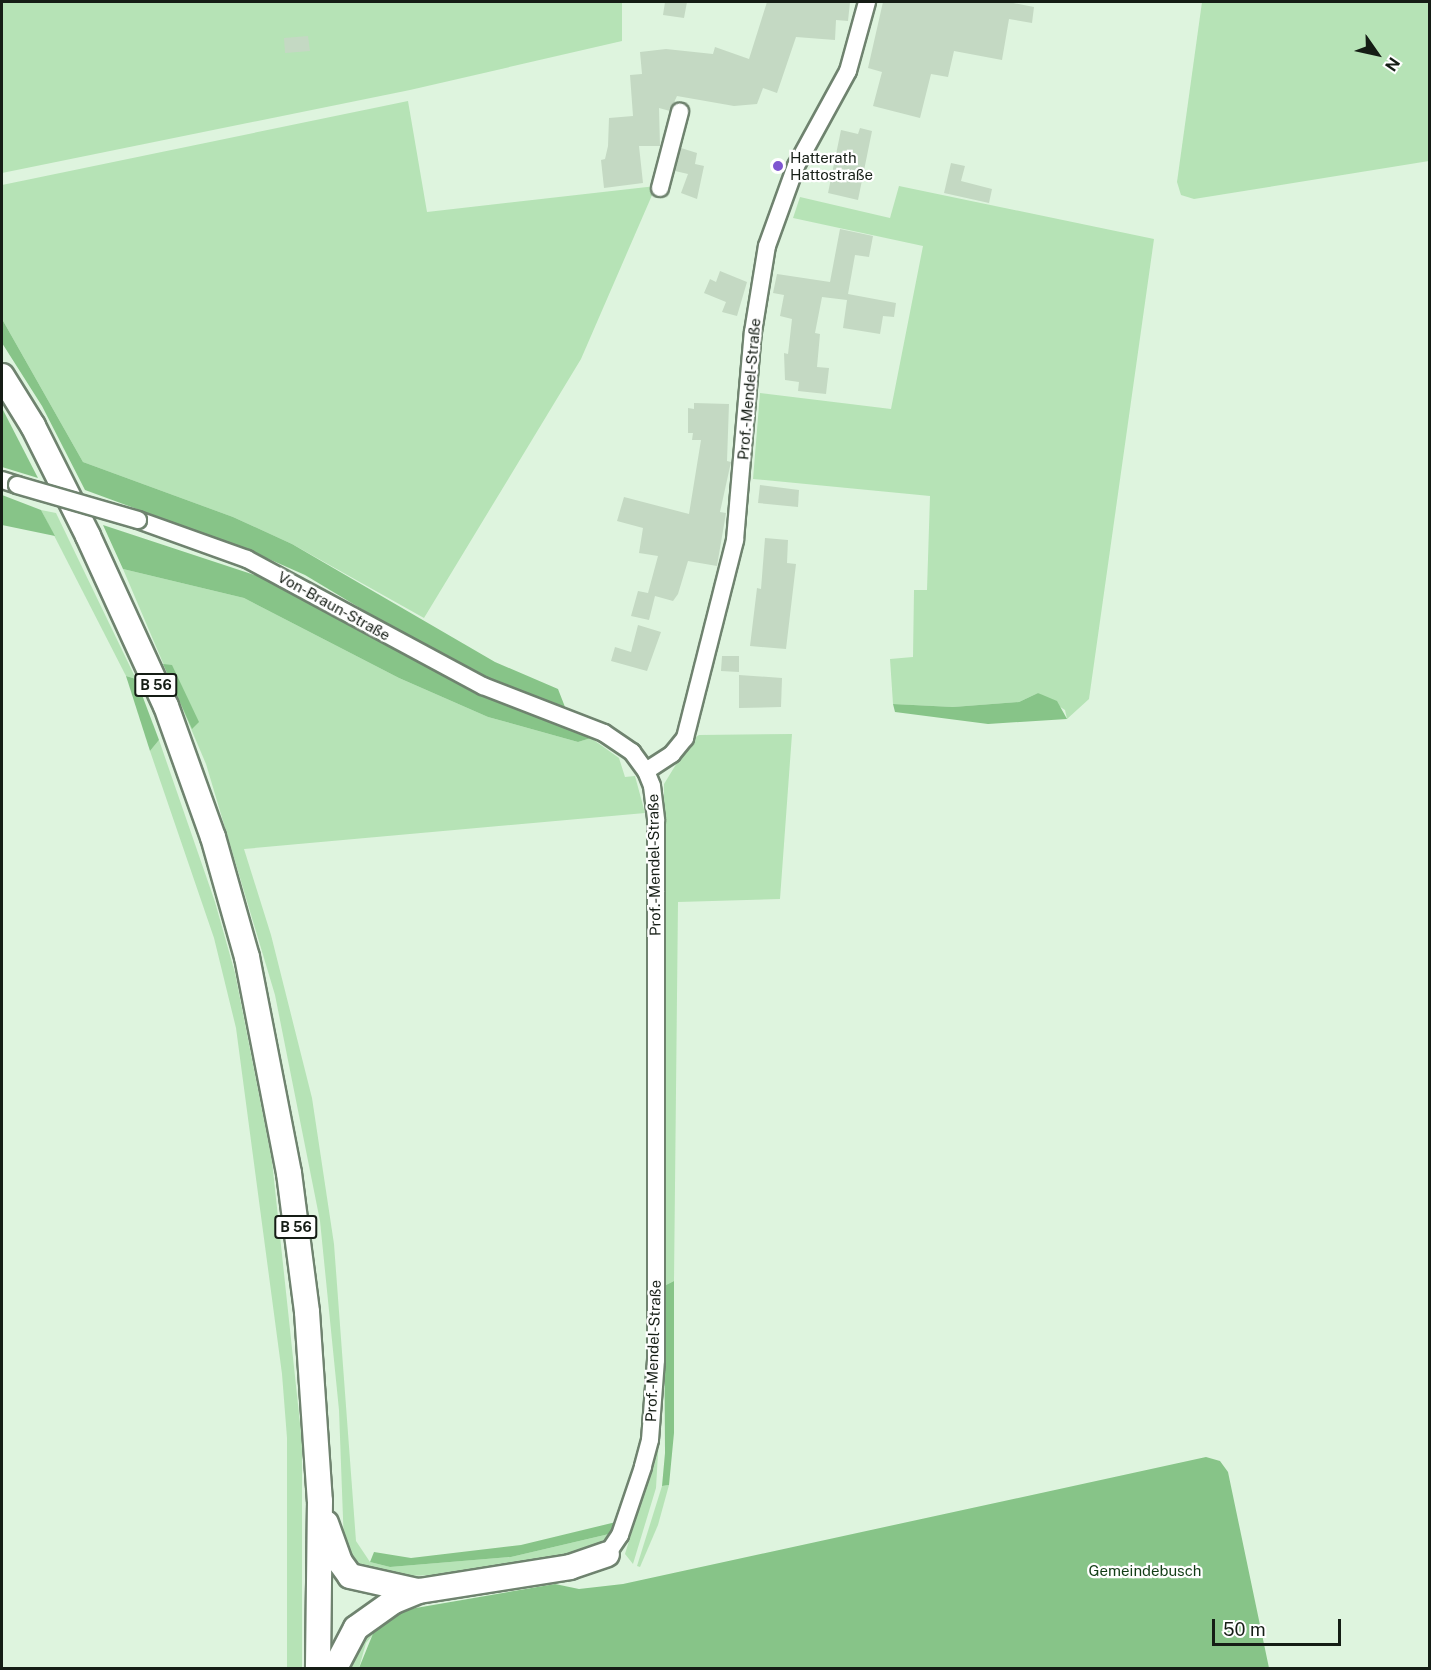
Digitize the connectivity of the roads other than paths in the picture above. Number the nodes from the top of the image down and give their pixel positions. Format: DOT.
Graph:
graph roads {
  1 [pos="867,2"];
  2 [pos="680,112"];
  3 [pos="660,188"];
  4 [pos="2,376"];
  5 [pos="9,483"];
  6 [pos="646,771"];
  7 [pos="320,1501"];
  8 [pos="607,1554"];
  9 [pos="419,1591"];
  10 [pos="318,1668"];
  11 [pos="335,1668"];
  1 -- 6 [label="street, Prof.-Mendel-Straße"];
  2 -- 3 [label="street"];
  4 -- 7 [label="highway, B 56"];
  5 -- 6 [label="street, Von-Braun-Straße, bridge"];
  6 -- 8 [label="street, Prof.-Mendel-Straße"];
  7 -- 9 [label="highway"];
  7 -- 10 [label="highway, B 56"];
  8 -- 9 [label="highway"];
  9 -- 11 [label="highway"];
}
